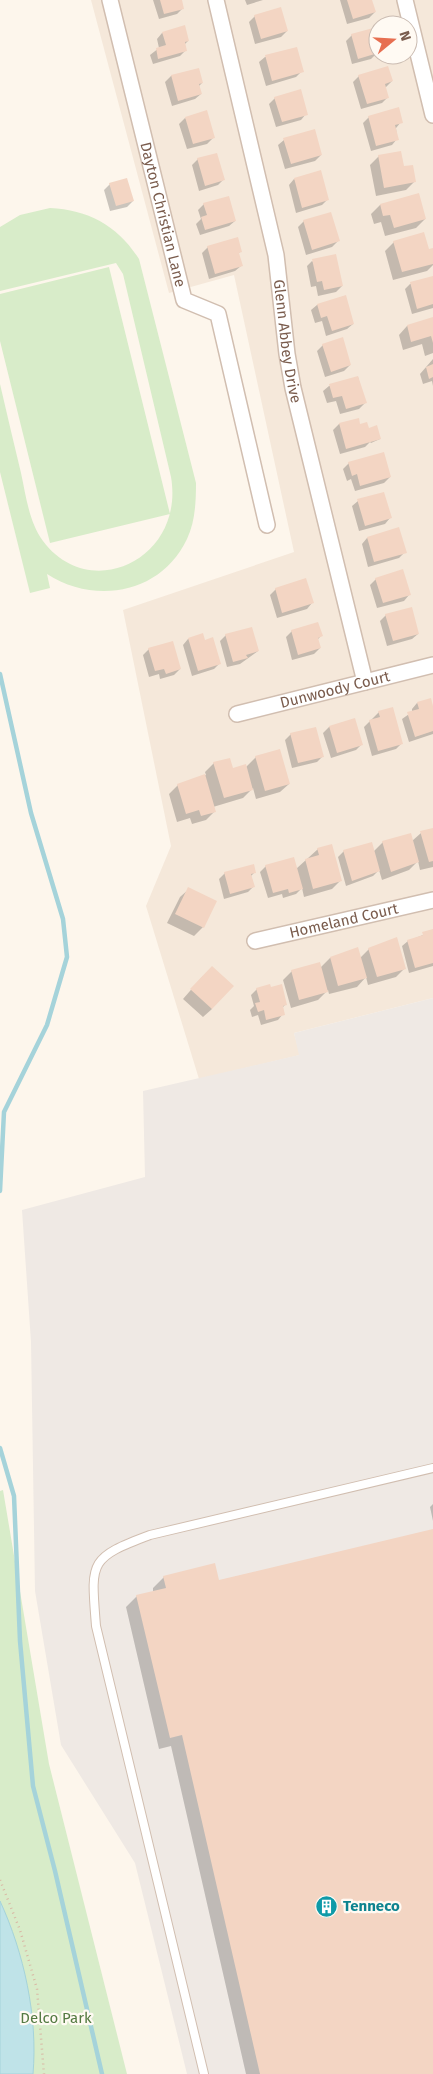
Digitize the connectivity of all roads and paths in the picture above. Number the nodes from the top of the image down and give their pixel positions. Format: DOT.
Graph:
graph roads {
  1 [pos="110,0"];
  2 [pos="216,0"];
  3 [pos="406,0"];
  4 [pos="433,115"];
  5 [pos="267,525"];
  6 [pos="433,665"];
  7 [pos="365,682"];
  8 [pos="236,714"];
  9 [pos="433,900"];
  10 [pos="255,941"];
  11 [pos="433,1468"];
  12 [pos="0,1880"];
  13 [pos="44,2074"];
  14 [pos="204,2074"];
  1 -- 5 [label="street, Dayton Christian Lane"];
  2 -- 7 [label="street, Glenn Abbey Drive"];
  3 -- 4 [label="street"];
  6 -- 7 [label="street, Dunwoody Court"];
  7 -- 8 [label="street, Dunwoody Court"];
  9 -- 10 [label="street, Homeland Court"];
  11 -- 14 [label="lane"];
  12 -- 13 [label="path"];
}
